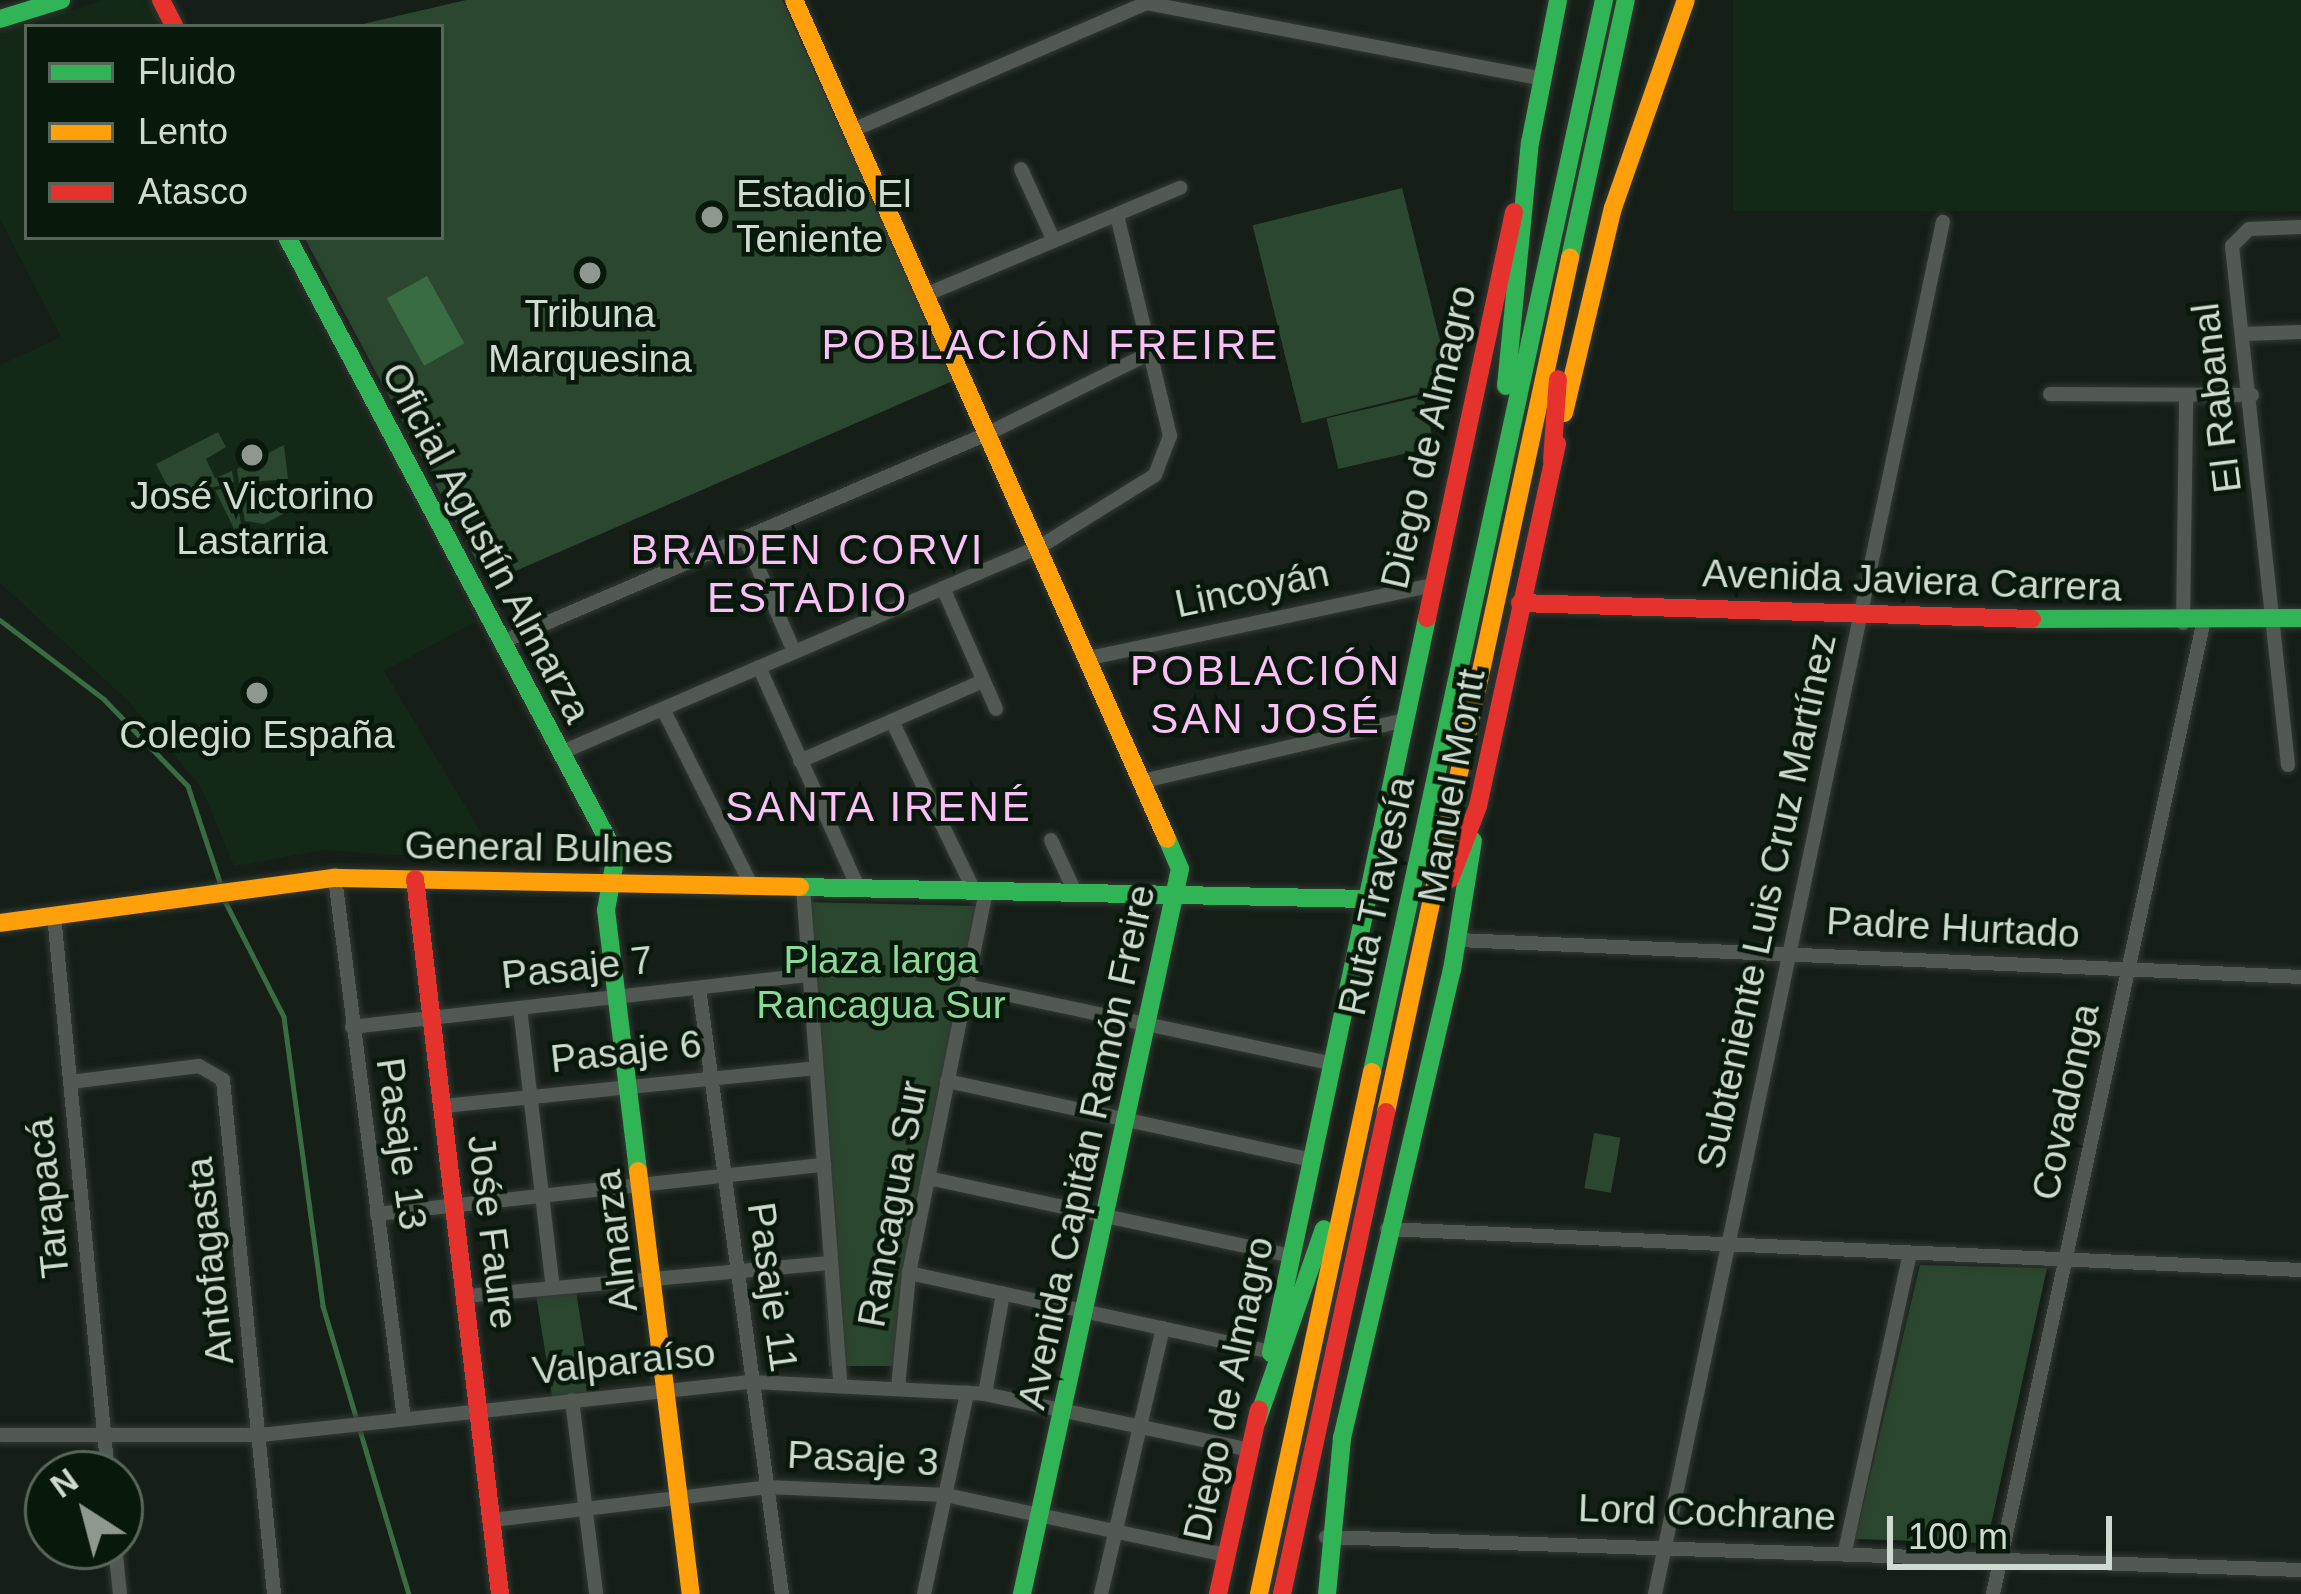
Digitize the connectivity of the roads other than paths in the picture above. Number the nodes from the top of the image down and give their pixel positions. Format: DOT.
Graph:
graph roads {
  1 [pos="61,0"];
  2 [pos="794,0"];
  3 [pos="1558,0"];
  4 [pos="1604,0"];
  5 [pos="1627,0"];
  6 [pos="1686,0"];
  7 [pos="1169,2"];
  8 [pos="1115,5"];
  9 [pos="0,19"];
  10 [pos="1543,79"];
  11 [pos="853,130"];
  12 [pos="1530,143"];
  13 [pos="1021,170"];
  14 [pos="1180,188"];
  15 [pos="1117,216"];
  16 [pos="1942,222"];
  17 [pos="2301,227"];
  18 [pos="288,240"];
  19 [pos="1054,241"];
  20 [pos="1564,291"];
  21 [pos="926,295"];
  22 [pos="2301,332"];
  23 [pos="2244,334"];
  24 [pos="1150,353"];
  25 [pos="2050,394"];
  26 [pos="2252,395"];
  27 [pos="2186,396"];
  28 [pos="989,433"];
  29 [pos="1552,460"];
  30 [pos="1501,470"];
  31 [pos="745,538"];
  32 [pos="1041,546"];
  33 [pos="1429,586"];
  34 [pos="943,588"];
  35 [pos="1520,603"];
  36 [pos="1864,610"];
  37 [pos="2301,618"];
  38 [pos="2275,620"];
  39 [pos="2193,623"];
  40 [pos="502,642"];
  41 [pos="794,652"];
  42 [pos="1090,658"];
  43 [pos="759,667"];
  44 [pos="983,681"];
  45 [pos="663,709"];
  46 [pos="995,709"];
  47 [pos="892,721"];
  48 [pos="1401,721"];
  49 [pos="560,753"];
  50 [pos="800,761"];
  51 [pos="2288,765"];
  52 [pos="1143,781"];
  53 [pos="1478,806"];
  54 [pos="1051,840"];
  55 [pos="334,878"];
  56 [pos="415,879"];
  57 [pos="616,882"];
  58 [pos="751,885"];
  59 [pos="802,887"];
  60 [pos="859,889"];
  61 [pos="980,891"];
  62 [pos="1176,894"];
  63 [pos="1076,895"];
  64 [pos="1367,899"];
  65 [pos="54,915"];
  66 [pos="0,923"];
  67 [pos="1458,940"];
  68 [pos="1423,948"];
  69 [pos="1790,954"];
  70 [pos="2128,969"];
  71 [pos="809,975"];
  72 [pos="2301,977"];
  73 [pos="967,986"];
  74 [pos="699,988"];
  75 [pos="620,996"];
  76 [pos="520,1008"];
  77 [pos="433,1017"];
  78 [pos="1148,1024"];
  79 [pos="352,1027"];
  80 [pos="1333,1064"];
  81 [pos="816,1068"];
  82 [pos="710,1076"];
  83 [pos="947,1081"];
  84 [pos="70,1082"];
  85 [pos="631,1084"];
  86 [pos="529,1095"];
  87 [pos="443,1106"];
  88 [pos="1127,1120"];
  89 [pos="1355,1154"];
  90 [pos="1312,1160"];
  91 [pos="824,1165"];
  92 [pos="724,1175"];
  93 [pos="928,1178"];
  94 [pos="643,1184"];
  95 [pos="542,1196"];
  96 [pos="455,1207"];
  97 [pos="377,1214"];
  98 [pos="1106,1215"];
  99 [pos="1387,1229"];
  100 [pos="1726,1243"];
  101 [pos="1910,1254"];
  102 [pos="1292,1256"];
  103 [pos="2067,1258"];
  104 [pos="831,1263"];
  105 [pos="2301,1270"];
  106 [pos="736,1273"];
  107 [pos="909,1273"];
  108 [pos="654,1279"];
  109 [pos="553,1287"];
  110 [pos="1004,1294"];
  111 [pos="466,1296"];
  112 [pos="1085,1311"];
  113 [pos="1162,1328"];
  114 [pos="1272,1352"];
  115 [pos="752,1382"];
  116 [pos="840,1384"];
  117 [pos="898,1388"];
  118 [pos="666,1389"];
  119 [pos="967,1393"];
  120 [pos="985,1394"];
  121 [pos="572,1400"];
  122 [pos="483,1411"];
  123 [pos="1063,1411"];
  124 [pos="404,1419"];
  125 [pos="1257,1421"];
  126 [pos="1138,1427"];
  127 [pos="104,1434"];
  128 [pos="0,1435"];
  129 [pos="261,1435"];
  130 [pos="106,1450"];
  131 [pos="1250,1450"];
  132 [pos="769,1487"];
  133 [pos="946,1495"];
  134 [pos="680,1497"];
  135 [pos="585,1505"];
  136 [pos="1039,1515"];
  137 [pos="492,1520"];
  138 [pos="1115,1532"];
  139 [pos="1326,1537"];
  140 [pos="1666,1543"];
  141 [pos="1845,1551"];
  142 [pos="1227,1555"];
  143 [pos="2002,1556"];
  144 [pos="2301,1570"];
  145 [pos="691,1593"];
  146 [pos="274,1594"];
  147 [pos="500,1594"];
  148 [pos="596,1594"];
  149 [pos="680,1594"];
  150 [pos="782,1594"];
  151 [pos="924,1594"];
  152 [pos="1022,1594"];
  153 [pos="1101,1594"];
  154 [pos="1218,1594"];
  155 [pos="1259,1594"];
  156 [pos="1282,1594"];
  157 [pos="1327,1594"];
  158 [pos="1654,1594"];
  159 [pos="1993,1594"];
  1 -- 9 [label="main road"];
  2 -- 11 [label="main road, Avenida Capitán Ramón Freire"];
  3 -- 10 [label="main road, Diego de Almagro"];
  4 -- 30 [label="main road, Ruta Travesía"];
  5 -- 20 [label="main road, Ruta Travesía"];
  6 -- 29 [label="main road, Manuel Montt"];
  7 -- 8 [label="street"];
  7 -- 10 [label="street"];
  8 -- 11 [label="street"];
  10 -- 12 [label="main road, Diego de Almagro"];
  11 -- 21 [label="main road, Avenida Capitán Ramón Freire"];
  12 -- 30 [label="main road"];
  12 -- 33 [label="main road, Diego de Almagro"];
  13 -- 19 [label="street"];
  14 -- 15 [label="street"];
  15 -- 19 [label="street"];
  15 -- 24 [label="street"];
  16 -- 36 [label="street, Subteniente Luis Cruz Martínez"];
  17 -- 23 [label="street, El Rabanal"];
  18 -- 40 [label="main road, Oficial Agustín Almarza"];
  19 -- 21 [label="street"];
  20 -- 29 [label="main road"];
  20 -- 68 [label="main road, Ruta Travesía"];
  21 -- 28 [label="main road, Avenida Capitán Ramón Freire"];
  22 -- 23 [label="street"];
  23 -- 26 [label="street, El Rabanal"];
  24 -- 28 [label="street"];
  24 -- 32 [label="street"];
  25 -- 27 [label="street"];
  26 -- 27 [label="street"];
  26 -- 38 [label="street, El Rabanal"];
  27 -- 39 [label="street, Covadonga"];
  28 -- 31 [label="street"];
  28 -- 32 [label="main road, Avenida Capitán Ramón Freire"];
  29 -- 35 [label="main road, Manuel Montt"];
  30 -- 89 [label="main road, Ruta Travesía"];
  31 -- 40 [label="street"];
  31 -- 41 [label="street"];
  32 -- 34 [label="street"];
  32 -- 42 [label="main road, Avenida Capitán Ramón Freire"];
  33 -- 42 [label="street, Lincoyán"];
  33 -- 48 [label="main road, Diego de Almagro"];
  34 -- 41 [label="street"];
  34 -- 44 [label="street"];
  35 -- 36 [label="main road, Avenida Javiera Carrera"];
  35 -- 53 [label="main road, Manuel Montt"];
  36 -- 39 [label="main road, Avenida Javiera Carrera"];
  36 -- 69 [label="street, Subteniente Luis Cruz Martínez"];
  37 -- 38 [label="main road, Avenida Javiera Carrera"];
  38 -- 39 [label="main road, Avenida Javiera Carrera"];
  38 -- 51 [label="street, El Rabanal"];
  39 -- 70 [label="street, Covadonga"];
  40 -- 49 [label="main road, Oficial Agustín Almarza"];
  41 -- 43 [label="street"];
  42 -- 52 [label="main road, Avenida Capitán Ramón Freire"];
  43 -- 45 [label="street"];
  43 -- 50 [label="street"];
  44 -- 46 [label="street"];
  44 -- 47 [label="street"];
  45 -- 49 [label="street"];
  45 -- 58 [label="street"];
  47 -- 50 [label="street"];
  47 -- 61 [label="street"];
  48 -- 52 [label="street"];
  48 -- 64 [label="main road, Diego de Almagro"];
  49 -- 57 [label="main road, Oficial Agustín Almarza"];
  50 -- 60 [label="street"];
  52 -- 62 [label="main road, Avenida Capitán Ramón Freire"];
  53 -- 67 [label="main road, Manuel Montt"];
  53 -- 68 [label="main road"];
  54 -- 63 [label="street"];
  55 -- 56 [label="main road, General Bulnes"];
  55 -- 65 [label="main road, General Bulnes"];
  55 -- 79 [label="street, Pasaje 13"];
  56 -- 57 [label="main road, General Bulnes"];
  56 -- 77 [label="main road, Jośe Faure"];
  57 -- 58 [label="main road, General Bulnes"];
  57 -- 75 [label="main road, Almarza"];
  58 -- 59 [label="main road, General Bulnes"];
  59 -- 60 [label="main road, General Bulnes"];
  59 -- 71 [label="street, Rancagua Sur"];
  60 -- 61 [label="main road, General Bulnes"];
  61 -- 63 [label="main road, General Bulnes"];
  61 -- 73 [label="street, Rancagua Sur"];
  62 -- 63 [label="main road, General Bulnes"];
  62 -- 64 [label="main road, General Bulnes"];
  62 -- 78 [label="main road, Avenida Capitán Ramón Freire"];
  64 -- 80 [label="main road, Diego de Almagro"];
  65 -- 66 [label="main road, General Bulnes"];
  65 -- 84 [label="street, Tarapacá"];
  67 -- 69 [label="street, Padre Hurtado"];
  67 -- 99 [label="main road, Manuel Montt"];
  68 -- 156 [label="main road, Ruta Travesía"];
  69 -- 70 [label="street, Padre Hurtado"];
  69 -- 100 [label="street, Subteniente Luis Cruz Martínez"];
  70 -- 72 [label="street, Padre Hurtado"];
  70 -- 103 [label="street, Covadonga"];
  71 -- 74 [label="street, Pasaje 7"];
  71 -- 81 [label="street, Rancagua Sur"];
  73 -- 78 [label="street"];
  73 -- 83 [label="street, Rancagua Sur"];
  74 -- 75 [label="street, Pasaje 7"];
  74 -- 82 [label="street, Pasaje 11"];
  75 -- 76 [label="street, Pasaje 7"];
  75 -- 85 [label="main road, Almarza"];
  76 -- 77 [label="street, Pasaje 7"];
  76 -- 86 [label="street"];
  77 -- 79 [label="street, Pasaje 7"];
  77 -- 87 [label="main road, Jośe Faure"];
  78 -- 80 [label="street"];
  78 -- 88 [label="main road, Avenida Capitán Ramón Freire"];
  79 -- 97 [label="street, Pasaje 13"];
  80 -- 90 [label="main road, Diego de Almagro"];
  81 -- 82 [label="street, Pasaje 6"];
  81 -- 91 [label="street, Rancagua Sur"];
  82 -- 85 [label="street, Pasaje 6"];
  82 -- 92 [label="street, Pasaje 11"];
  83 -- 88 [label="street"];
  83 -- 93 [label="street, Rancagua Sur"];
  84 -- 127 [label="street, Tarapacá"];
  84 -- 129 [label="street, Antofagasta"];
  85 -- 86 [label="street, Pasaje 6"];
  85 -- 94 [label="main road, Almarza"];
  86 -- 87 [label="street, Pasaje 6"];
  86 -- 95 [label="street"];
  87 -- 96 [label="main road, Jośe Faure"];
  88 -- 90 [label="street"];
  88 -- 98 [label="main road, Avenida Capitán Ramón Freire"];
  89 -- 125 [label="main road"];
  89 -- 155 [label="main road, Ruta Travesía"];
  90 -- 102 [label="main road, Diego de Almagro"];
  91 -- 92 [label="street"];
  91 -- 104 [label="street, Rancagua Sur"];
  92 -- 94 [label="street"];
  92 -- 106 [label="street, Pasaje 11"];
  93 -- 98 [label="street"];
  93 -- 107 [label="street, Rancagua Sur"];
  94 -- 95 [label="street"];
  94 -- 108 [label="main road, Almarza"];
  95 -- 96 [label="street"];
  95 -- 109 [label="street"];
  96 -- 97 [label="street"];
  96 -- 111 [label="main road, Jośe Faure"];
  97 -- 124 [label="street, Pasaje 13"];
  98 -- 102 [label="street"];
  98 -- 112 [label="main road, Avenida Capitán Ramón Freire"];
  99 -- 100 [label="street"];
  99 -- 139 [label="main road, Manuel Montt"];
  100 -- 101 [label="street"];
  100 -- 140 [label="street, Subteniente Luis Cruz Martínez"];
  101 -- 103 [label="street"];
  101 -- 141 [label="street"];
  102 -- 114 [label="main road, Diego de Almagro"];
  103 -- 105 [label="street"];
  103 -- 143 [label="street, Covadonga"];
  104 -- 106 [label="street"];
  104 -- 116 [label="street, Rancagua Sur"];
  106 -- 108 [label="street"];
  106 -- 115 [label="street, Pasaje 11"];
  107 -- 110 [label="street"];
  107 -- 117 [label="street, Rancagua Sur"];
  108 -- 109 [label="street"];
  108 -- 118 [label="main road, Almarza"];
  109 -- 111 [label="street"];
  110 -- 112 [label="street"];
  110 -- 120 [label="street"];
  111 -- 122 [label="main road, Jośe Faure"];
  112 -- 113 [label="street"];
  112 -- 123 [label="main road, Avenida Capitán Ramón Freire"];
  113 -- 114 [label="street"];
  113 -- 126 [label="street"];
  114 -- 125 [label="main road, Diego de Almagro"];
  115 -- 116 [label="street, Valparaíso"];
  115 -- 118 [label="street, Valparaíso"];
  115 -- 132 [label="street, Pasaje 11"];
  116 -- 117 [label="street, Valparaíso"];
  117 -- 119 [label="street, Valparaíso"];
  118 -- 121 [label="street, Valparaíso"];
  118 -- 134 [label="main road, Almarza"];
  119 -- 120 [label="street, Valparaíso"];
  119 -- 133 [label="street"];
  120 -- 123 [label="street, Valparaíso"];
  121 -- 122 [label="street, Valparaíso"];
  121 -- 135 [label="street"];
  122 -- 124 [label="street, Valparaíso"];
  122 -- 137 [label="main road, Jośe Faure"];
  123 -- 126 [label="street, Valparaíso"];
  123 -- 136 [label="main road, Avenida Capitán Ramón Freire"];
  124 -- 129 [label="street, Valparaíso"];
  125 -- 131 [label="main road, Diego de Almagro"];
  126 -- 131 [label="street, Valparaíso"];
  126 -- 138 [label="street"];
  127 -- 128 [label="street, Valparaíso"];
  127 -- 129 [label="street, Valparaíso"];
  127 -- 130 [label="street, Tarapacá"];
  129 -- 146 [label="street, Antofagasta"];
  131 -- 142 [label="main road, Diego de Almagro"];
  132 -- 133 [label="street, Pasaje 3"];
  132 -- 134 [label="street, Pasaje 3"];
  132 -- 150 [label="street, Pasaje 11"];
  133 -- 136 [label="street, Pasaje 3"];
  133 -- 151 [label="street"];
  134 -- 135 [label="street, Pasaje 3"];
  134 -- 145 [label="main road, Almarza"];
  135 -- 137 [label="street, Pasaje 3"];
  135 -- 148 [label="street"];
  136 -- 138 [label="street, Pasaje 3"];
  136 -- 152 [label="main road, Avenida Capitán Ramón Freire"];
  137 -- 147 [label="main road, Jośe Faure"];
  138 -- 142 [label="street, Pasaje 3"];
  138 -- 153 [label="street"];
  139 -- 140 [label="street, Lord Cochrane"];
  139 -- 157 [label="main road, Manuel Montt"];
  140 -- 141 [label="street, Lord Cochrane"];
  140 -- 158 [label="street, Subteniente Luis Cruz Martínez"];
  141 -- 143 [label="street, Lord Cochrane"];
  142 -- 154 [label="main road, Diego de Almagro"];
  143 -- 144 [label="street, Lord Cochrane"];
  143 -- 159 [label="street, Covadonga"];
  145 -- 149 [label="street"];
}
